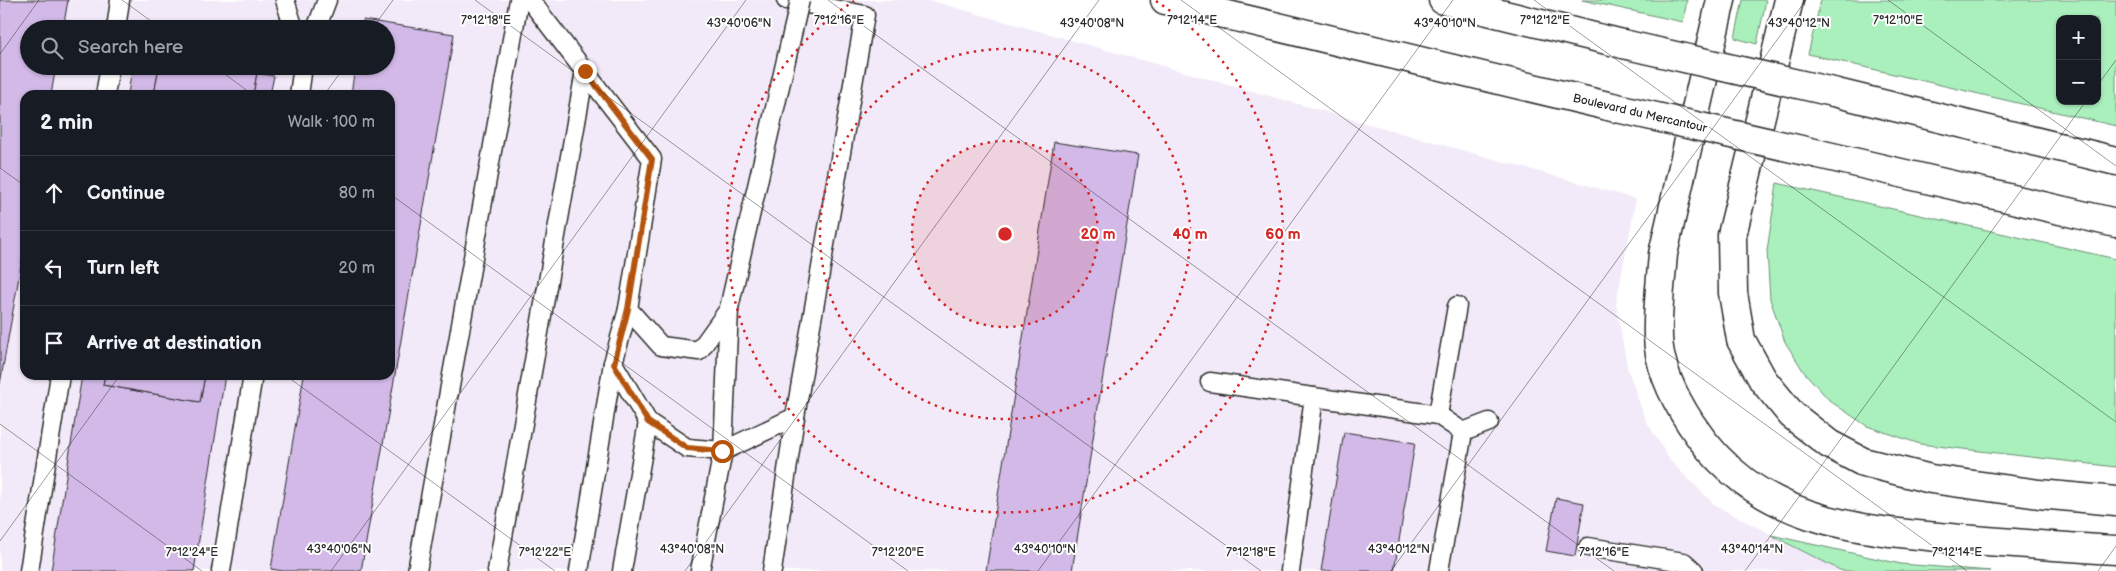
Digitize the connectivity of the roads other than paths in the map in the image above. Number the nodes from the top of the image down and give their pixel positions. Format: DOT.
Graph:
graph roads {
  1 [pos="120,0"];
  2 [pos="286,0"];
  3 [pos="327,0"];
  4 [pos="519,0"];
  5 [pos="530,0"];
  6 [pos="786,0"];
  7 [pos="800,0"];
  8 [pos="1164,0"];
  9 [pos="1443,0"];
  10 [pos="1721,0"];
  11 [pos="1789,0"];
  12 [pos="117,20"];
  13 [pos="292,20"];
  14 [pos="319,20"];
  15 [pos="585,71"];
  16 [pos="108,75"];
  17 [pos="301,75"];
  18 [pos="106,90"];
  19 [pos="299,90"];
  20 [pos="2116,161"];
  21 [pos="2116,223"];
  22 [pos="1456,306"];
  23 [pos="729,308"];
  24 [pos="628,309"];
  25 [pos="614,364"];
  26 [pos="59,380"];
  27 [pos="252,380"];
  28 [pos="1210,382"];
  29 [pos="1314,397"];
  30 [pos="1438,415"];
  31 [pos="795,417"];
  32 [pos="648,422"];
  33 [pos="1489,422"];
  34 [pos="1463,432"];
  35 [pos="722,451"];
  36 [pos="2116,501"];
  37 [pos="1588,547"];
  38 [pos="2116,550"];
  39 [pos="29,571"];
  40 [pos="221,571"];
  41 [pos="417,571"];
  42 [pos="497,571"];
  43 [pos="579,571"];
  44 [pos="622,571"];
  45 [pos="700,571"];
  46 [pos="772,571"];
  47 [pos="1290,571"];
  48 [pos="1439,571"];
  49 [pos="1694,571"];
  1 -- 12 [label="lane"];
  2 -- 13 [label="lane"];
  3 -- 14 [label="lane"];
  4 -- 41 [label="lane"];
  5 -- 15 [label="lane"];
  6 -- 31 [label="lane"];
  7 -- 23 [label="lane, bridge"];
  8 -- 21 [label="main road, Boulevard du Mercantour, bridge"];
  9 -- 20 [label="main road, bridge"];
  10 -- 38 [label="main road"];
  11 -- 36 [label="main road"];
  15 -- 24 [label="lane"];
  15 -- 42 [label="lane"];
  16 -- 18 [label="lane"];
  17 -- 19 [label="lane"];
  22 -- 30 [label="lane"];
  23 -- 24 [label="lane"];
  23 -- 35 [label="lane"];
  24 -- 25 [label="lane"];
  25 -- 32 [label="lane"];
  25 -- 43 [label="lane"];
  26 -- 39 [label="lane"];
  27 -- 40 [label="lane"];
  28 -- 29 [label="lane"];
  29 -- 30 [label="lane"];
  29 -- 47 [label="lane"];
  30 -- 34 [label="lane"];
  31 -- 35 [label="lane"];
  31 -- 46 [label="lane"];
  32 -- 35 [label="lane"];
  32 -- 44 [label="lane"];
  33 -- 34 [label="lane"];
  34 -- 48 [label="lane"];
  35 -- 45 [label="lane"];
  37 -- 49 [label="lane"];
}
